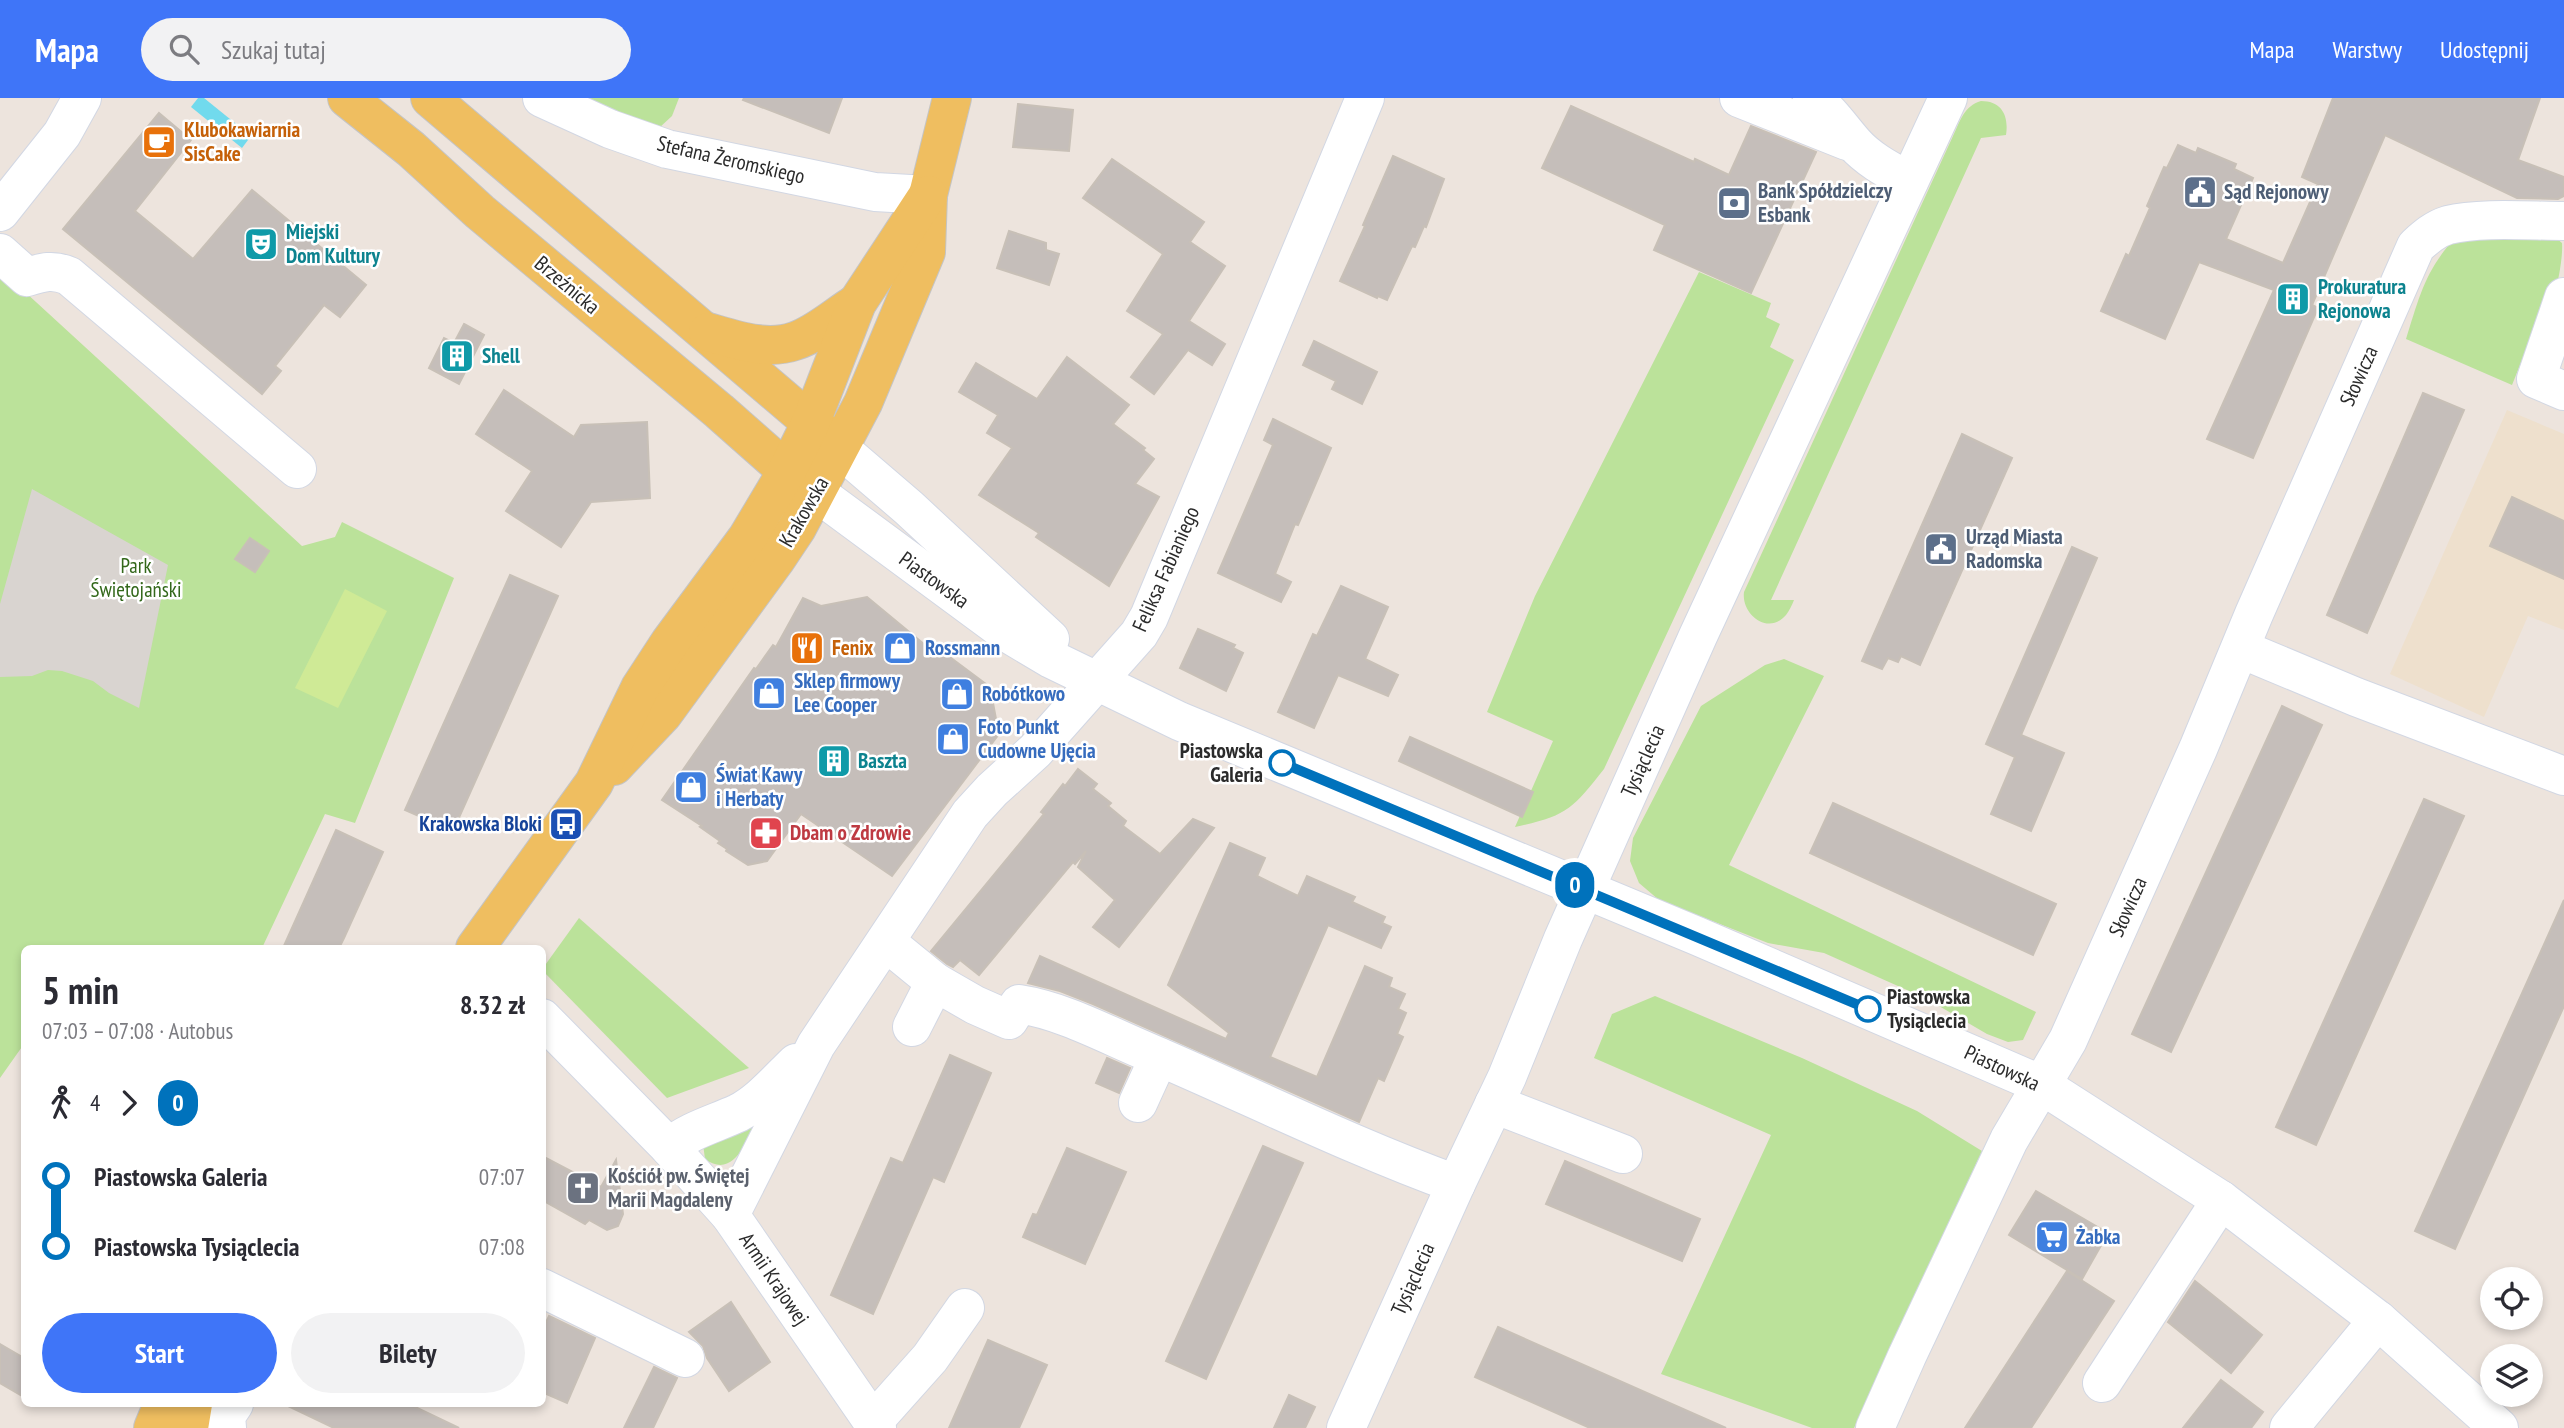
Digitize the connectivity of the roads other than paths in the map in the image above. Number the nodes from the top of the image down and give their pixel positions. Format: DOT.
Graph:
graph roads {
  1 [pos="82,98"];
  2 [pos="107,98"];
  3 [pos="347,98"];
  4 [pos="430,98"];
  5 [pos="542,98"];
  6 [pos="952,98"];
  7 [pos="1365,98"];
  8 [pos="1739,98"];
  9 [pos="1812,98"];
  10 [pos="1948,98"];
  11 [pos="62,134"];
  12 [pos="1855,145"];
  13 [pos="1909,181"];
  14 [pos="928,195"];
  15 [pos="0,212"];
  16 [pos="2564,221"];
  17 [pos="0,253"];
  18 [pos="2564,297"];
  19 [pos="857,303"];
  20 [pos="706,332"];
  21 [pos="2564,391"];
  22 [pos="811,422"];
  23 [pos="839,448"];
  24 [pos="297,469"];
  25 [pos="801,482"];
  26 [pos="2241,649"];
  27 [pos="1095,678"];
  28 [pos="2564,776"];
  29 [pos="1586,890"];
  30 [pos="886,942"];
  31 [pos="477,945"];
  32 [pos="935,982"];
  33 [pos="546,1022"];
  34 [pos="912,1027"];
  35 [pos="816,1045"];
  36 [pos="1159,1057"];
  37 [pos="2040,1084"];
  38 [pos="1138,1103"];
  39 [pos="1494,1104"];
  40 [pos="669,1147"];
  41 [pos="1623,1154"];
  42 [pos="1456,1185"];
  43 [pos="2221,1200"];
  44 [pos="730,1215"];
  45 [pos="546,1290"];
  46 [pos="965,1308"];
  47 [pos="2378,1320"];
  48 [pos="685,1358"];
  49 [pos="2102,1383"];
  50 [pos="162,1407"];
  51 [pos="192,1407"];
  52 [pos="232,1407"];
  53 [pos="875,1425"];
  54 [pos="153,1428"];
  55 [pos="189,1428"];
  56 [pos="227,1428"];
  57 [pos="1346,1428"];
  58 [pos="1875,1428"];
  59 [pos="2289,1428"];
  60 [pos="2499,1428"];
  1 -- 11 [label="street"];
  2 -- 11 [label="street"];
  3 -- 25 [label="main road, Brzeźnicka"];
  4 -- 20 [label="main road"];
  5 -- 14 [label="street, Stefana Żeromskiego"];
  6 -- 14 [label="main road, Krakowska"];
  7 -- 27 [label="street, Feliksa Fabianiego"];
  8 -- 12 [label="street"];
  9 -- 12 [label="street"];
  10 -- 13 [label="street, Tysiąclecia"];
  11 -- 15 [label="street"];
  12 -- 13 [label="street"];
  13 -- 29 [label="street, Tysiąclecia"];
  14 -- 19 [label="main road, Krakowska"];
  14 -- 23 [label="main road, Krakowska"];
  16 -- 26 [label="street, Słowicza"];
  17 -- 24 [label="street"];
  18 -- 21 [label="street"];
  19 -- 20 [label="main road"];
  19 -- 22 [label="main road, Krakowska"];
  20 -- 22 [label="main road"];
  22 -- 23 [label="main road"];
  22 -- 25 [label="main road, Krakowska"];
  23 -- 25 [label="main road, Krakowska"];
  23 -- 27 [label="street, Piastowska"];
  25 -- 27 [label="street, Piastowska"];
  25 -- 31 [label="main road, Krakowska"];
  26 -- 28 [label="street"];
  26 -- 37 [label="street, Słowicza"];
  27 -- 29 [label="street, Piastowska"];
  27 -- 30 [label="street, Feliksa Fabianiego"];
  29 -- 37 [label="street, Piastowska"];
  29 -- 39 [label="street, Tysiąclecia"];
  30 -- 32 [label="street"];
  30 -- 35 [label="street, Feliksa Fabianiego"];
  32 -- 34 [label="street"];
  32 -- 36 [label="street"];
  33 -- 40 [label="street, Armii Krajowej"];
  35 -- 40 [label="street, Feliksa Fabianiego"];
  35 -- 44 [label="street, Feliksa Fabianiego"];
  36 -- 38 [label="street"];
  36 -- 42 [label="street"];
  37 -- 43 [label="street, Piastowska"];
  37 -- 58 [label="street, Słowicza"];
  39 -- 41 [label="street"];
  39 -- 42 [label="street, Tysiąclecia"];
  40 -- 44 [label="street, Armii Krajowej"];
  42 -- 57 [label="street, Tysiąclecia"];
  43 -- 47 [label="street, Piastowska"];
  43 -- 49 [label="street"];
  44 -- 53 [label="street, Armii Krajowej"];
  45 -- 48 [label="street"];
  46 -- 53 [label="street"];
  47 -- 59 [label="street"];
  47 -- 60 [label="street, Piastowska"];
  50 -- 54 [label="main road"];
  51 -- 55 [label="main road"];
  52 -- 56 [label="street"];
}
